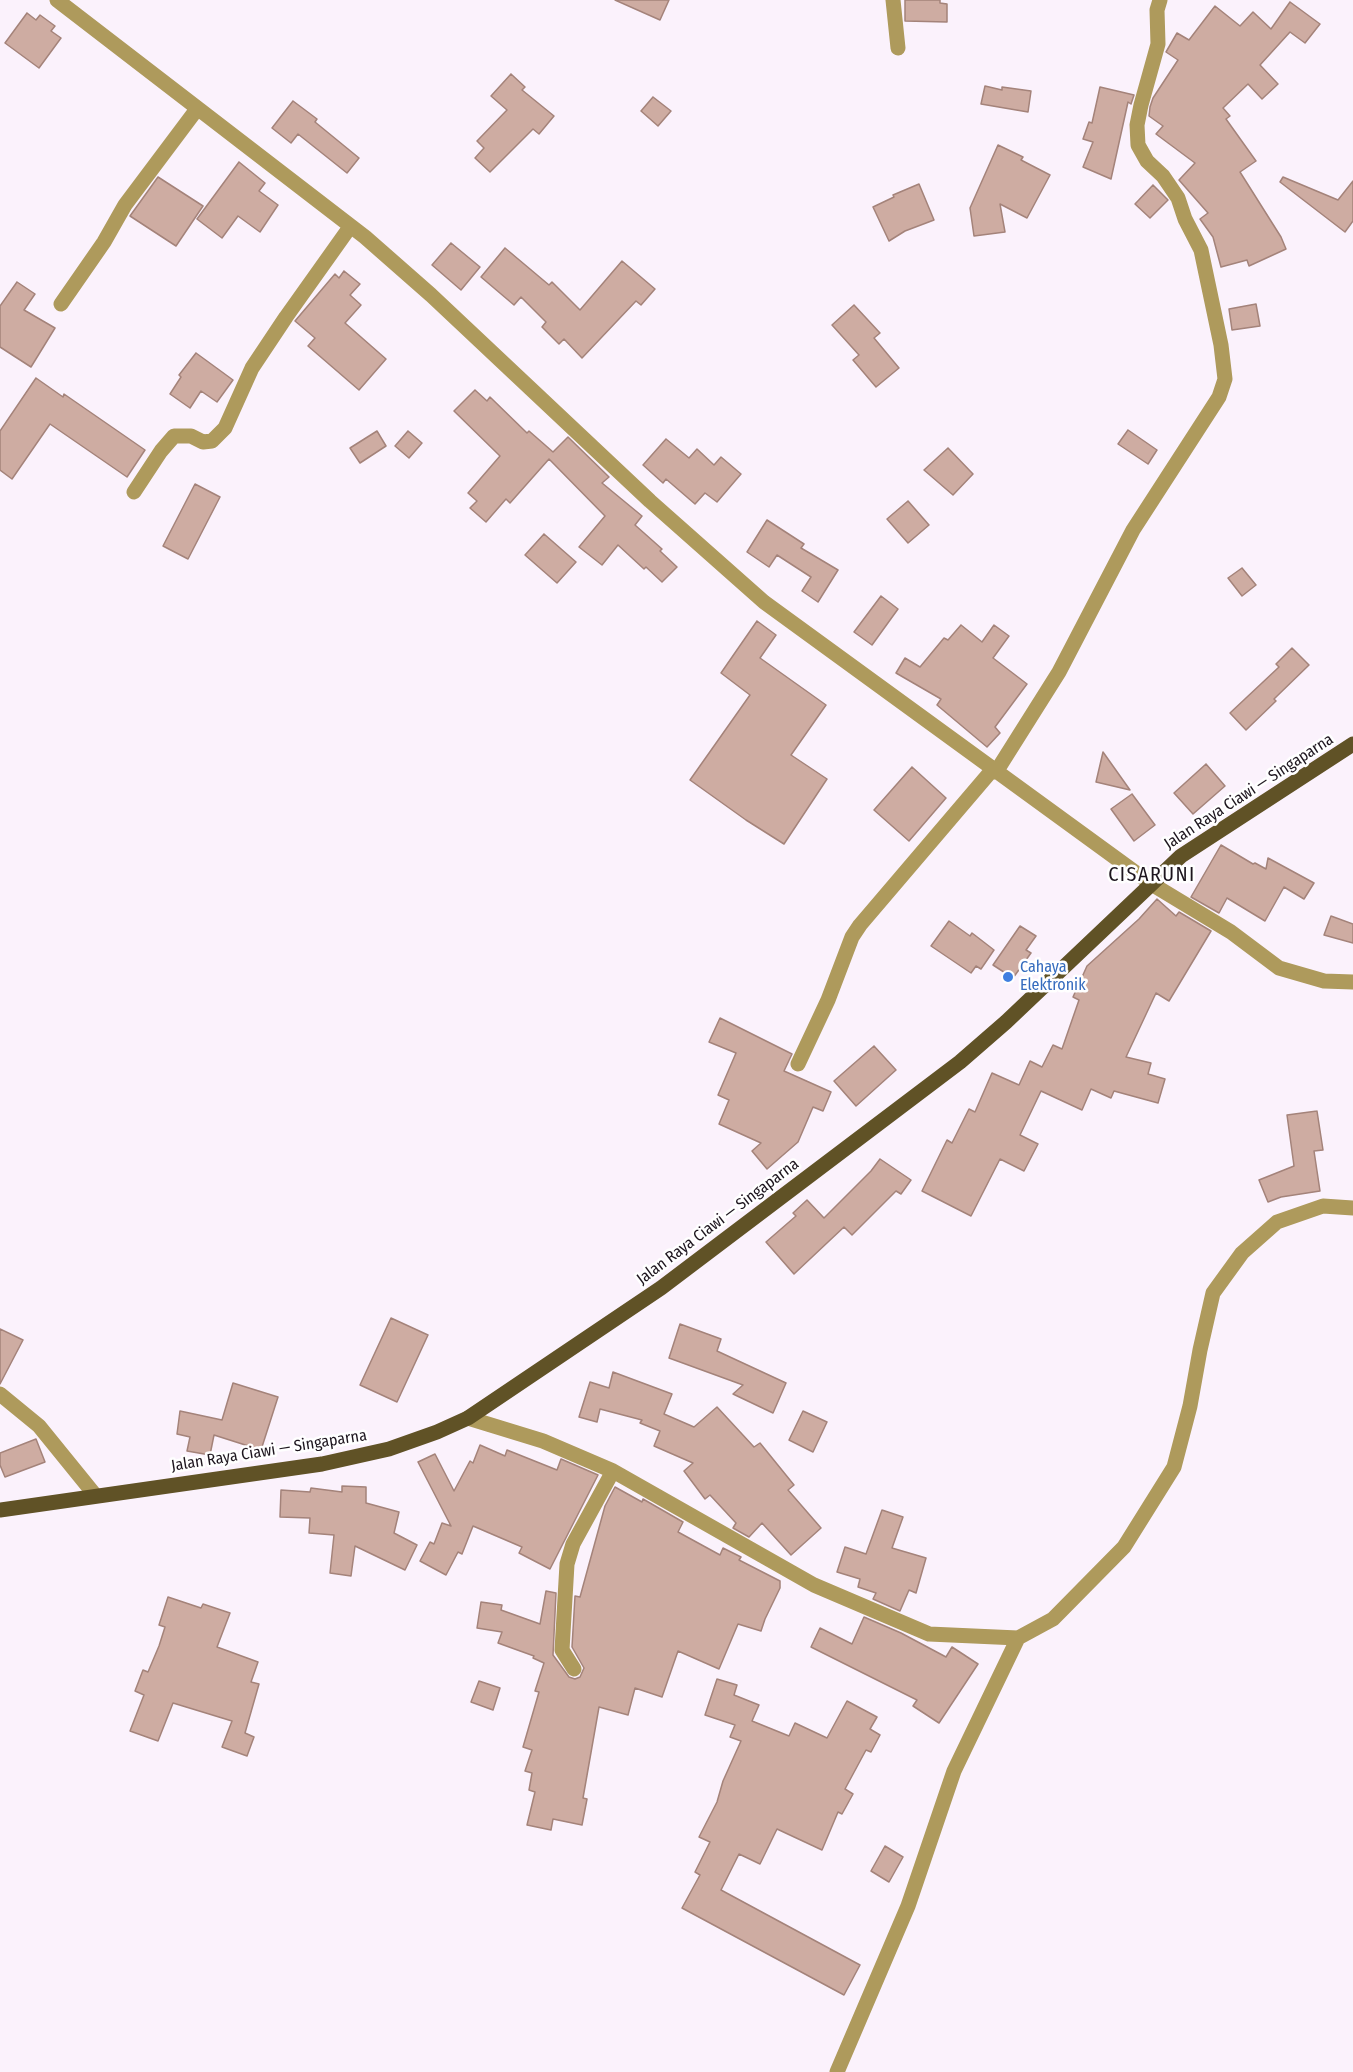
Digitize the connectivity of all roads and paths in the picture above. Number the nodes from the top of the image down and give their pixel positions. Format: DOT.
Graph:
graph roads {
  1 [pos="57,0"];
  2 [pos="893,0"];
  3 [pos="1160,0"];
  4 [pos="898,48"];
  5 [pos="197,109"];
  6 [pos="350,227"];
  7 [pos="61,304"];
  8 [pos="134,492"];
  9 [pos="1353,744"];
  10 [pos="995,770"];
  11 [pos="1150,884"];
  12 [pos="1353,982"];
  13 [pos="798,1064"];
  14 [pos="1353,1208"];
  15 [pos="0,1394"];
  16 [pos="468,1418"];
  17 [pos="613,1471"];
  18 [pos="95,1496"];
  19 [pos="0,1510"];
  20 [pos="1018,1638"];
  21 [pos="574,1669"];
  22 [pos="837,2072"];
  1 -- 5 [label="street"];
  2 -- 4 [label="street"];
  3 -- 10 [label="street"];
  5 -- 6 [label="street"];
  5 -- 7 [label="street"];
  6 -- 8 [label="street"];
  6 -- 10 [label="street"];
  9 -- 11 [label="main road, Jalan Raya Ciawi — Singaparna"];
  10 -- 11 [label="street"];
  10 -- 13 [label="street"];
  11 -- 12 [label="street"];
  11 -- 16 [label="main road, Jalan Raya Ciawi — Singaparna"];
  14 -- 20 [label="street"];
  15 -- 18 [label="street"];
  16 -- 17 [label="street"];
  16 -- 18 [label="main road, Jalan Raya Ciawi — Singaparna"];
  17 -- 20 [label="street"];
  17 -- 21 [label="street"];
  18 -- 19 [label="main road, Jalan Raya Ciawi — Singaparna"];
  20 -- 22 [label="street"];
}
